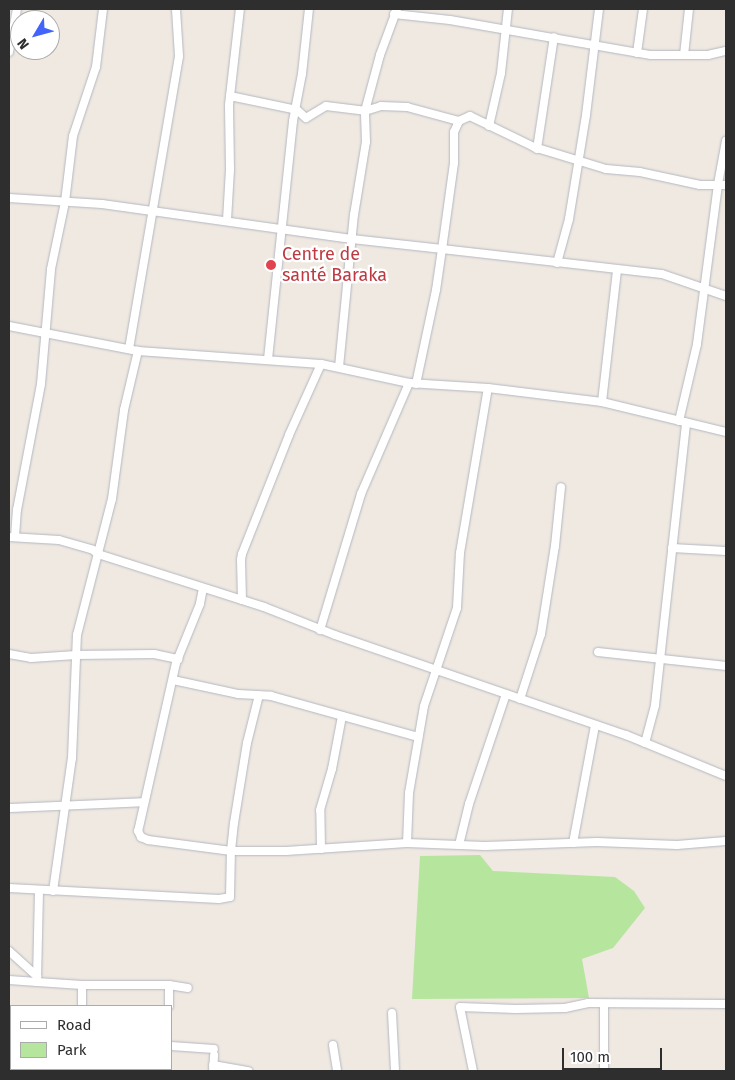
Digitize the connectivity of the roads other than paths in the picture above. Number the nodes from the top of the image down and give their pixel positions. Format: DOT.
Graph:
graph roads {
  1 [pos="17,9"];
  2 [pos="103,9"];
  3 [pos="176,9"];
  4 [pos="240,9"];
  5 [pos="309,9"];
  6 [pos="508,9"];
  7 [pos="599,9"];
  8 [pos="643,9"];
  9 [pos="690,9"];
  10 [pos="395,11"];
  11 [pos="507,30"];
  12 [pos="554,37"];
  13 [pos="595,44"];
  14 [pos="726,51"];
  15 [pos="9,52"];
  16 [pos="637,53"];
  17 [pos="684,55"];
  18 [pos="230,96"];
  19 [pos="297,110"];
  20 [pos="365,111"];
  21 [pos="459,121"];
  22 [pos="489,126"];
  23 [pos="726,141"];
  24 [pos="538,148"];
  25 [pos="578,160"];
  26 [pos="722,184"];
  27 [pos="9,198"];
  28 [pos="64,202"];
  29 [pos="153,210"];
  30 [pos="227,220"];
  31 [pos="283,230"];
  32 [pos="352,240"];
  33 [pos="442,249"];
  34 [pos="557,263"];
  35 [pos="617,271"];
  36 [pos="704,287"];
  37 [pos="726,296"];
  38 [pos="9,326"];
  39 [pos="46,332"];
  40 [pos="129,349"];
  41 [pos="138,351"];
  42 [pos="268,359"];
  43 [pos="321,364"];
  44 [pos="339,367"];
  45 [pos="412,383"];
  46 [pos="488,388"];
  47 [pos="602,402"];
  48 [pos="682,422"];
  49 [pos="726,432"];
  50 [pos="561,487"];
  51 [pos="12,537"];
  52 [pos="672,548"];
  53 [pos="726,551"];
  54 [pos="98,554"];
  55 [pos="203,588"];
  56 [pos="242,600"];
  57 [pos="320,630"];
  58 [pos="598,652"];
  59 [pos="9,654"];
  60 [pos="76,655"];
  61 [pos="178,659"];
  62 [pos="660,659"];
  63 [pos="726,666"];
  64 [pos="436,669"];
  65 [pos="173,680"];
  66 [pos="506,694"];
  67 [pos="259,695"];
  68 [pos="520,699"];
  69 [pos="342,716"];
  70 [pos="595,725"];
  71 [pos="418,737"];
  72 [pos="645,743"];
  73 [pos="726,776"];
  74 [pos="144,802"];
  75 [pos="66,804"];
  76 [pos="9,808"];
  77 [pos="726,841"];
  78 [pos="407,843"];
  79 [pos="573,843"];
  80 [pos="459,845"];
  81 [pos="321,849"];
  82 [pos="231,852"];
  83 [pos="9,888"];
  84 [pos="39,891"];
  85 [pos="53,891"];
  86 [pos="9,951"];
  87 [pos="37,979"];
  88 [pos="9,980"];
  89 [pos="82,985"];
  90 [pos="169,985"];
  91 [pos="188,988"];
  92 [pos="604,1004"];
  93 [pos="726,1004"];
  94 [pos="82,1005"];
  95 [pos="169,1005"];
  96 [pos="392,1013"];
  97 [pos="333,1045"];
  98 [pos="172,1046"];
  99 [pos="213,1068"];
  100 [pos="248,1071"];
  101 [pos="337,1071"];
  102 [pos="395,1071"];
  103 [pos="472,1071"];
  104 [pos="604,1071"];
  1 -- 15 [label="street"];
  2 -- 28 [label="street"];
  3 -- 29 [label="street"];
  4 -- 18 [label="street"];
  5 -- 19 [label="street"];
  6 -- 11 [label="street"];
  7 -- 13 [label="street"];
  8 -- 16 [label="street"];
  9 -- 17 [label="street"];
  10 -- 11 [label="street"];
  10 -- 20 [label="street"];
  11 -- 12 [label="street"];
  11 -- 22 [label="street"];
  12 -- 13 [label="street"];
  12 -- 24 [label="street"];
  13 -- 16 [label="street"];
  13 -- 25 [label="street"];
  14 -- 17 [label="street"];
  16 -- 17 [label="street"];
  18 -- 19 [label="street"];
  18 -- 30 [label="street"];
  19 -- 20 [label="street"];
  19 -- 31 [label="street"];
  20 -- 21 [label="street"];
  20 -- 32 [label="street"];
  21 -- 22 [label="street"];
  21 -- 33 [label="street"];
  22 -- 24 [label="street"];
  23 -- 26 [label="street"];
  24 -- 25 [label="street"];
  25 -- 26 [label="street"];
  25 -- 34 [label="street"];
  26 -- 36 [label="street"];
  27 -- 28 [label="street"];
  28 -- 29 [label="street"];
  28 -- 39 [label="street"];
  29 -- 30 [label="street"];
  29 -- 40 [label="street"];
  30 -- 31 [label="street"];
  31 -- 32 [label="street"];
  31 -- 42 [label="street"];
  32 -- 33 [label="street"];
  32 -- 44 [label="street"];
  33 -- 34 [label="street"];
  33 -- 45 [label="street"];
  34 -- 35 [label="street"];
  35 -- 36 [label="street"];
  35 -- 47 [label="street"];
  36 -- 37 [label="street"];
  36 -- 48 [label="street"];
  38 -- 39 [label="street"];
  39 -- 40 [label="street"];
  39 -- 51 [label="street"];
  40 -- 41 [label="street"];
  41 -- 42 [label="street"];
  41 -- 54 [label="street"];
  42 -- 43 [label="street"];
  43 -- 44 [label="street"];
  43 -- 56 [label="street"];
  44 -- 45 [label="street"];
  45 -- 46 [label="street"];
  45 -- 57 [label="street"];
  46 -- 47 [label="street"];
  46 -- 64 [label="street"];
  47 -- 48 [label="street"];
  48 -- 49 [label="street"];
  48 -- 52 [label="street"];
  50 -- 68 [label="street"];
  51 -- 54 [label="street"];
  52 -- 53 [label="street"];
  52 -- 62 [label="street"];
  54 -- 55 [label="street"];
  54 -- 60 [label="street"];
  55 -- 56 [label="street"];
  55 -- 61 [label="street"];
  56 -- 57 [label="street"];
  57 -- 64 [label="street"];
  58 -- 62 [label="street"];
  59 -- 60 [label="street"];
  60 -- 61 [label="street"];
  60 -- 75 [label="street"];
  61 -- 65 [label="street"];
  62 -- 63 [label="street"];
  62 -- 72 [label="street"];
  64 -- 66 [label="street"];
  64 -- 71 [label="street"];
  65 -- 67 [label="street"];
  65 -- 74 [label="street"];
  66 -- 68 [label="street"];
  66 -- 80 [label="street"];
  67 -- 69 [label="street"];
  67 -- 82 [label="street"];
  68 -- 70 [label="street"];
  69 -- 71 [label="street"];
  69 -- 81 [label="street"];
  70 -- 72 [label="street"];
  70 -- 79 [label="street"];
  71 -- 78 [label="street"];
  72 -- 73 [label="street"];
  74 -- 75 [label="street"];
  74 -- 82 [label="street"];
  75 -- 76 [label="street"];
  75 -- 85 [label="street"];
  77 -- 79 [label="street"];
  78 -- 80 [label="street"];
  78 -- 81 [label="street"];
  79 -- 80 [label="street"];
  81 -- 82 [label="street"];
  82 -- 85 [label="street"];
  83 -- 84 [label="street"];
  84 -- 85 [label="street"];
  84 -- 87 [label="street"];
  86 -- 87 [label="street"];
  87 -- 88 [label="street"];
  87 -- 89 [label="street"];
  89 -- 90 [label="street"];
  89 -- 94 [label="street"];
  90 -- 91 [label="street"];
  90 -- 95 [label="street"];
  92 -- 93 [label="street"];
  92 -- 103 [label="street"];
  92 -- 104 [label="street"];
  96 -- 102 [label="street"];
  97 -- 101 [label="street"];
  98 -- 99 [label="street"];
  99 -- 100 [label="street"];
}
